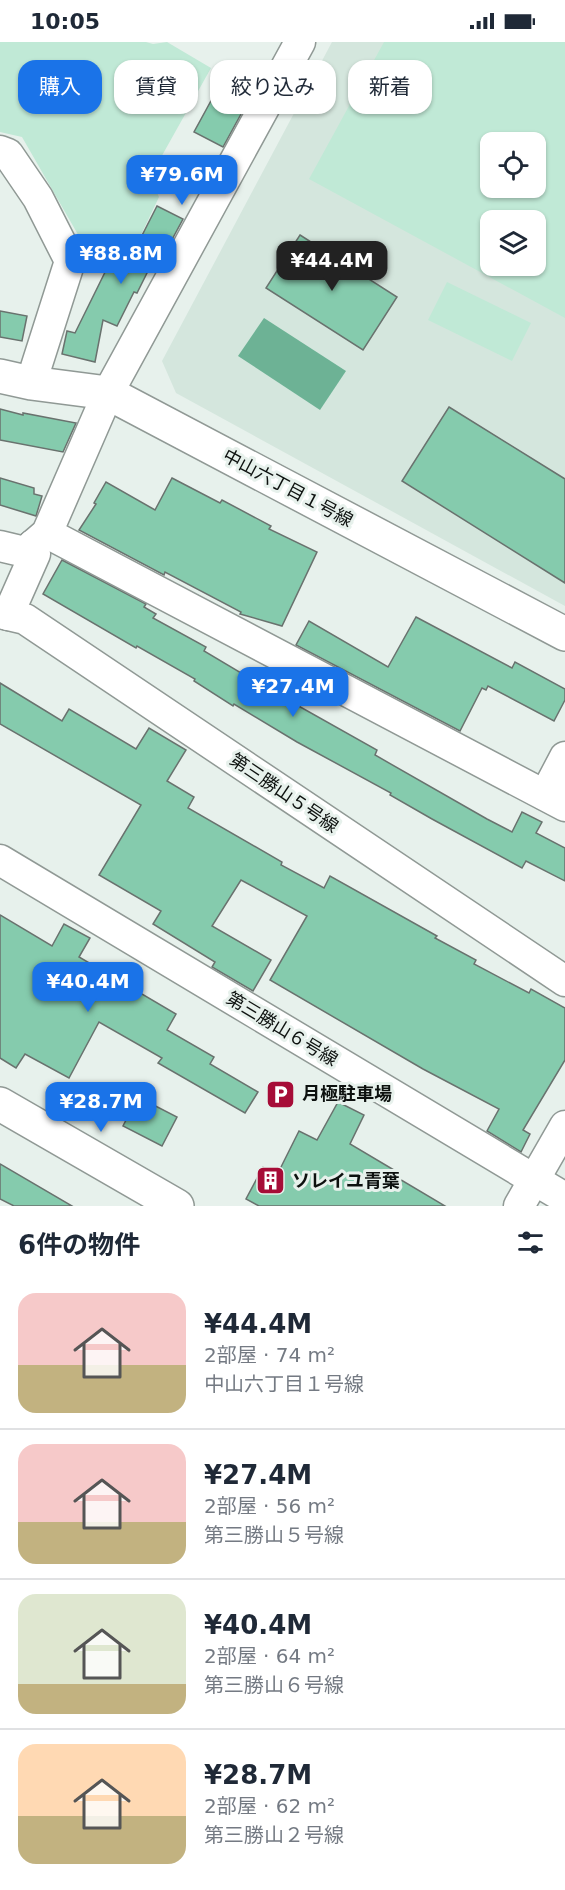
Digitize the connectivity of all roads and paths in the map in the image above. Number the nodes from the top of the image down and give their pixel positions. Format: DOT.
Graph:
graph roads {
  1 [pos="300,42"];
  2 [pos="0,151"];
  3 [pos="16,379"];
  4 [pos="108,393"];
  5 [pos="40,539"];
  6 [pos="0,546"];
  7 [pos="4,614"];
  8 [pos="565,634"];
  9 [pos="565,757"];
  10 [pos="555,801"];
  11 [pos="0,860"];
  12 [pos="565,981"];
  13 [pos="0,1104"];
  14 [pos="565,1126"];
  15 [pos="535,1180"];
  16 [pos="565,1198"];
  17 [pos="177,1206"];
  18 [pos="519,1206"];
  1 -- 4 [label="street"];
  2 -- 3 [label="street"];
  3 -- 4 [label="street, 中山六丁目１号線"];
  4 -- 5 [label="street"];
  4 -- 8 [label="street, 中山六丁目１号線"];
  5 -- 6 [label="street"];
  5 -- 7 [label="street"];
  5 -- 10 [label="street"];
  7 -- 12 [label="street, 第三勝山５号線"];
  9 -- 10 [label="street"];
  11 -- 15 [label="street, 第三勝山６号線"];
  13 -- 17 [label="street"];
  14 -- 15 [label="street"];
  15 -- 16 [label="street, 第三勝山６号線"];
  15 -- 18 [label="street"];
}
